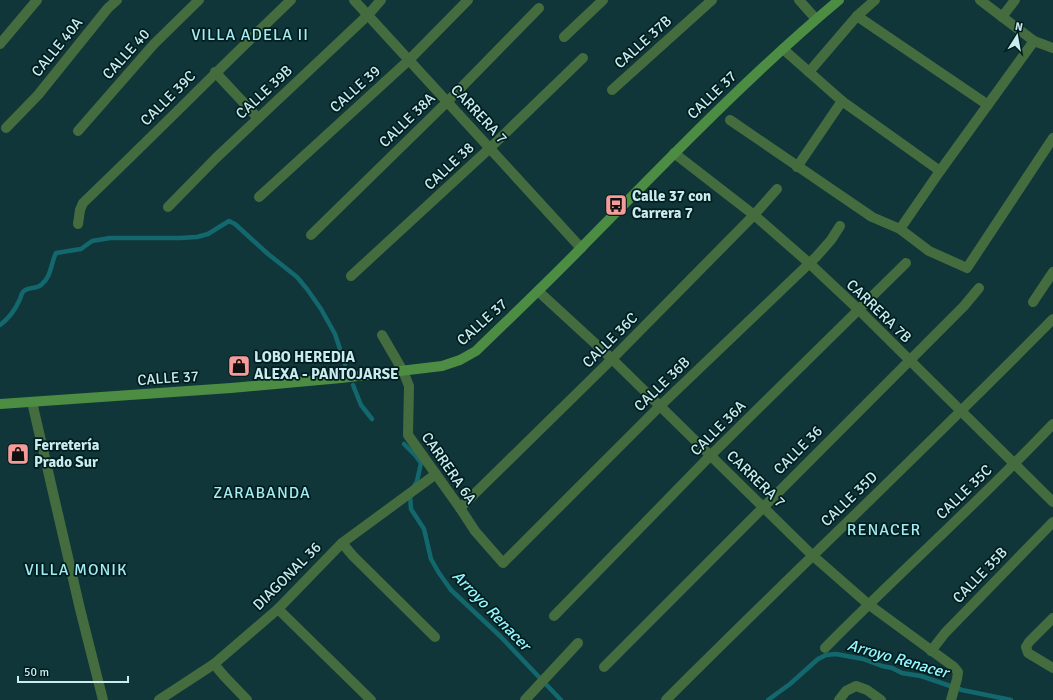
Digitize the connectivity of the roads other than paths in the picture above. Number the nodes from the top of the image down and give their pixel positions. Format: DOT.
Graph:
graph roads {
  1 [pos="37,0"];
  2 [pos="117,0"];
  3 [pos="199,0"];
  4 [pos="291,0"];
  5 [pos="354,0"];
  6 [pos="381,0"];
  7 [pos="468,0"];
  8 [pos="603,0"];
  9 [pos="712,0"];
  10 [pos="799,0"];
  11 [pos="839,0"];
  12 [pos="875,0"];
  13 [pos="980,0"];
  14 [pos="1015,0"];
  15 [pos="539,8"];
  16 [pos="368,15"];
  17 [pos="857,16"];
  18 [pos="1002,17"];
  19 [pos="816,19"];
  20 [pos="564,37"];
  21 [pos="1034,41"];
  22 [pos="0,44"];
  23 [pos="1053,48"];
  24 [pos="783,49"];
  25 [pos="584,58"];
  26 [pos="409,60"];
  27 [pos="215,72"];
  28 [pos="809,72"];
  29 [pos="612,90"];
  30 [pos="842,101"];
  31 [pos="447,102"];
  32 [pos="988,105"];
  33 [pos="258,118"];
  34 [pos="730,120"];
  35 [pos="6,128"];
  36 [pos="78,131"];
  37 [pos="1053,138"];
  38 [pos="490,148"];
  39 [pos="674,153"];
  40 [pos="797,166"];
  41 [pos="940,171"];
  42 [pos="776,189"];
  43 [pos="259,198"];
  44 [pos="168,207"];
  45 [pos="754,214"];
  46 [pos="78,224"];
  47 [pos="840,226"];
  48 [pos="900,229"];
  49 [pos="311,236"];
  50 [pos="581,248"];
  51 [pos="809,263"];
  52 [pos="906,263"];
  53 [pos="1053,272"];
  54 [pos="351,276"];
  55 [pos="979,288"];
  56 [pos="538,291"];
  57 [pos="1033,302"];
  58 [pos="859,310"];
  59 [pos="1053,319"];
  60 [pos="382,335"];
  61 [pos="612,358"];
  62 [pos="909,361"];
  63 [pos="403,371"];
  64 [pos="32,402"];
  65 [pos="0,404"];
  66 [pos="660,406"];
  67 [pos="962,411"];
  68 [pos="1053,424"];
  69 [pos="710,456"];
  70 [pos="1015,464"];
  71 [pos="436,474"];
  72 [pos="1053,502"];
  73 [pos="763,506"];
  74 [pos="460,508"];
  75 [pos="1053,522"];
  76 [pos="342,542"];
  77 [pos="812,555"];
  78 [pos="503,564"];
  79 [pos="868,604"];
  80 [pos="278,609"];
  81 [pos="554,616"];
  82 [pos="1053,618"];
  83 [pos="435,637"];
  84 [pos="578,643"];
  85 [pos="825,648"];
  86 [pos="931,651"];
  87 [pos="214,664"];
  88 [pos="604,667"];
  89 [pos="1053,668"];
  90 [pos="952,697"];
  91 [pos="103,700"];
  92 [pos="159,700"];
  93 [pos="247,700"];
  94 [pos="372,700"];
  95 [pos="526,700"];
  96 [pos="666,700"];
  97 [pos="839,700"];
  98 [pos="881,700"];
  1 -- 22 [label="street"];
  2 -- 35 [label="street, CALLE 40A"];
  3 -- 36 [label="street, CALLE 40"];
  4 -- 27 [label="street, CALLE 39C"];
  5 -- 16 [label="street, CARRERA 7"];
  6 -- 16 [label="street, CALLE 39B"];
  7 -- 26 [label="street, CALLE 39"];
  8 -- 20 [label="street"];
  9 -- 29 [label="street, CALLE 37B"];
  10 -- 19 [label="street"];
  11 -- 19 [label="main road, CALLE 37"];
  12 -- 17 [label="street"];
  13 -- 18 [label="street"];
  14 -- 18 [label="street"];
  15 -- 31 [label="street, CALLE 38A"];
  16 -- 26 [label="street, CARRERA 7"];
  16 -- 33 [label="street, CALLE 39B"];
  17 -- 28 [label="street"];
  17 -- 32 [label="street"];
  18 -- 21 [label="street"];
  19 -- 24 [label="main road, CALLE 37"];
  21 -- 23 [label="street"];
  21 -- 32 [label="street"];
  24 -- 28 [label="street"];
  24 -- 39 [label="main road, CALLE 37"];
  25 -- 38 [label="street, CALLE 38"];
  26 -- 31 [label="street, CARRERA 7"];
  26 -- 43 [label="street, CALLE 39"];
  27 -- 33 [label="street"];
  27 -- 46 [label="street, CALLE 39C"];
  28 -- 30 [label="street"];
  30 -- 40 [label="street"];
  30 -- 41 [label="street"];
  31 -- 38 [label="street, CARRERA 7"];
  31 -- 49 [label="street, CALLE 38A"];
  32 -- 41 [label="street"];
  33 -- 44 [label="street, CALLE 39B"];
  34 -- 40 [label="street"];
  37 -- 48 [label="street"];
  38 -- 50 [label="street, CARRERA 7"];
  38 -- 54 [label="street, CALLE 38"];
  39 -- 45 [label="street, CARRERA 7B"];
  39 -- 50 [label="main road, CALLE 37"];
  40 -- 48 [label="street"];
  41 -- 48 [label="street"];
  42 -- 45 [label="street, CALLE 36C"];
  45 -- 51 [label="street, CARRERA 7B"];
  45 -- 61 [label="street, CALLE 36C"];
  47 -- 51 [label="street, CALLE 36B"];
  50 -- 56 [label="main road, CALLE 37"];
  51 -- 58 [label="street, CARRERA 7B"];
  51 -- 66 [label="street, CALLE 36B"];
  52 -- 58 [label="street, CALLE 36A"];
  53 -- 57 [label="street"];
  55 -- 62 [label="street, CALLE 36"];
  56 -- 61 [label="street, CARRERA 7"];
  56 -- 63 [label="main road, CALLE 37"];
  58 -- 62 [label="street, CARRERA 7B"];
  58 -- 69 [label="street, CALLE 36A"];
  59 -- 67 [label="street, CALLE 35D"];
  60 -- 63 [label="street, CARRERA 6A"];
  61 -- 66 [label="street, CARRERA 7"];
  61 -- 74 [label="street, CALLE 36C"];
  62 -- 67 [label="street, CARRERA 7B"];
  62 -- 73 [label="street, CALLE 36"];
  63 -- 64 [label="main road, CALLE 37"];
  63 -- 71 [label="street, CARRERA 6A"];
  64 -- 65 [label="main road, CALLE 37"];
  64 -- 91 [label="street"];
  66 -- 69 [label="street, CARRERA 7"];
  66 -- 78 [label="street, CALLE 36B"];
  67 -- 70 [label="street, CARRERA 7B"];
  67 -- 77 [label="street, CALLE 35D"];
  68 -- 70 [label="street, CALLE 35C"];
  69 -- 73 [label="street, CARRERA 7"];
  69 -- 81 [label="street, CALLE 36A"];
  70 -- 72 [label="street, CARRERA 7B"];
  70 -- 79 [label="street, CALLE 35C"];
  71 -- 74 [label="street, CARRERA 6A"];
  71 -- 76 [label="street, DIAGONAL 36"];
  73 -- 77 [label="street, CARRERA 7"];
  73 -- 88 [label="street, CALLE 36"];
  74 -- 78 [label="street, CARRERA 6A"];
  75 -- 86 [label="street, CALLE 35B"];
  76 -- 80 [label="street, DIAGONAL 36"];
  76 -- 83 [label="street"];
  77 -- 79 [label="street, CARRERA 7"];
  77 -- 96 [label="street, CALLE 35D"];
  79 -- 85 [label="street, CALLE 35C"];
  79 -- 86 [label="street, CARRERA 7"];
  80 -- 87 [label="street, DIAGONAL 36"];
  80 -- 94 [label="street"];
  82 -- 89 [label="street"];
  84 -- 95 [label="street"];
  86 -- 90 [label="street, CARRERA 7"];
  87 -- 92 [label="street, DIAGONAL 36"];
  87 -- 93 [label="street"];
  97 -- 98 [label="street"];
}
